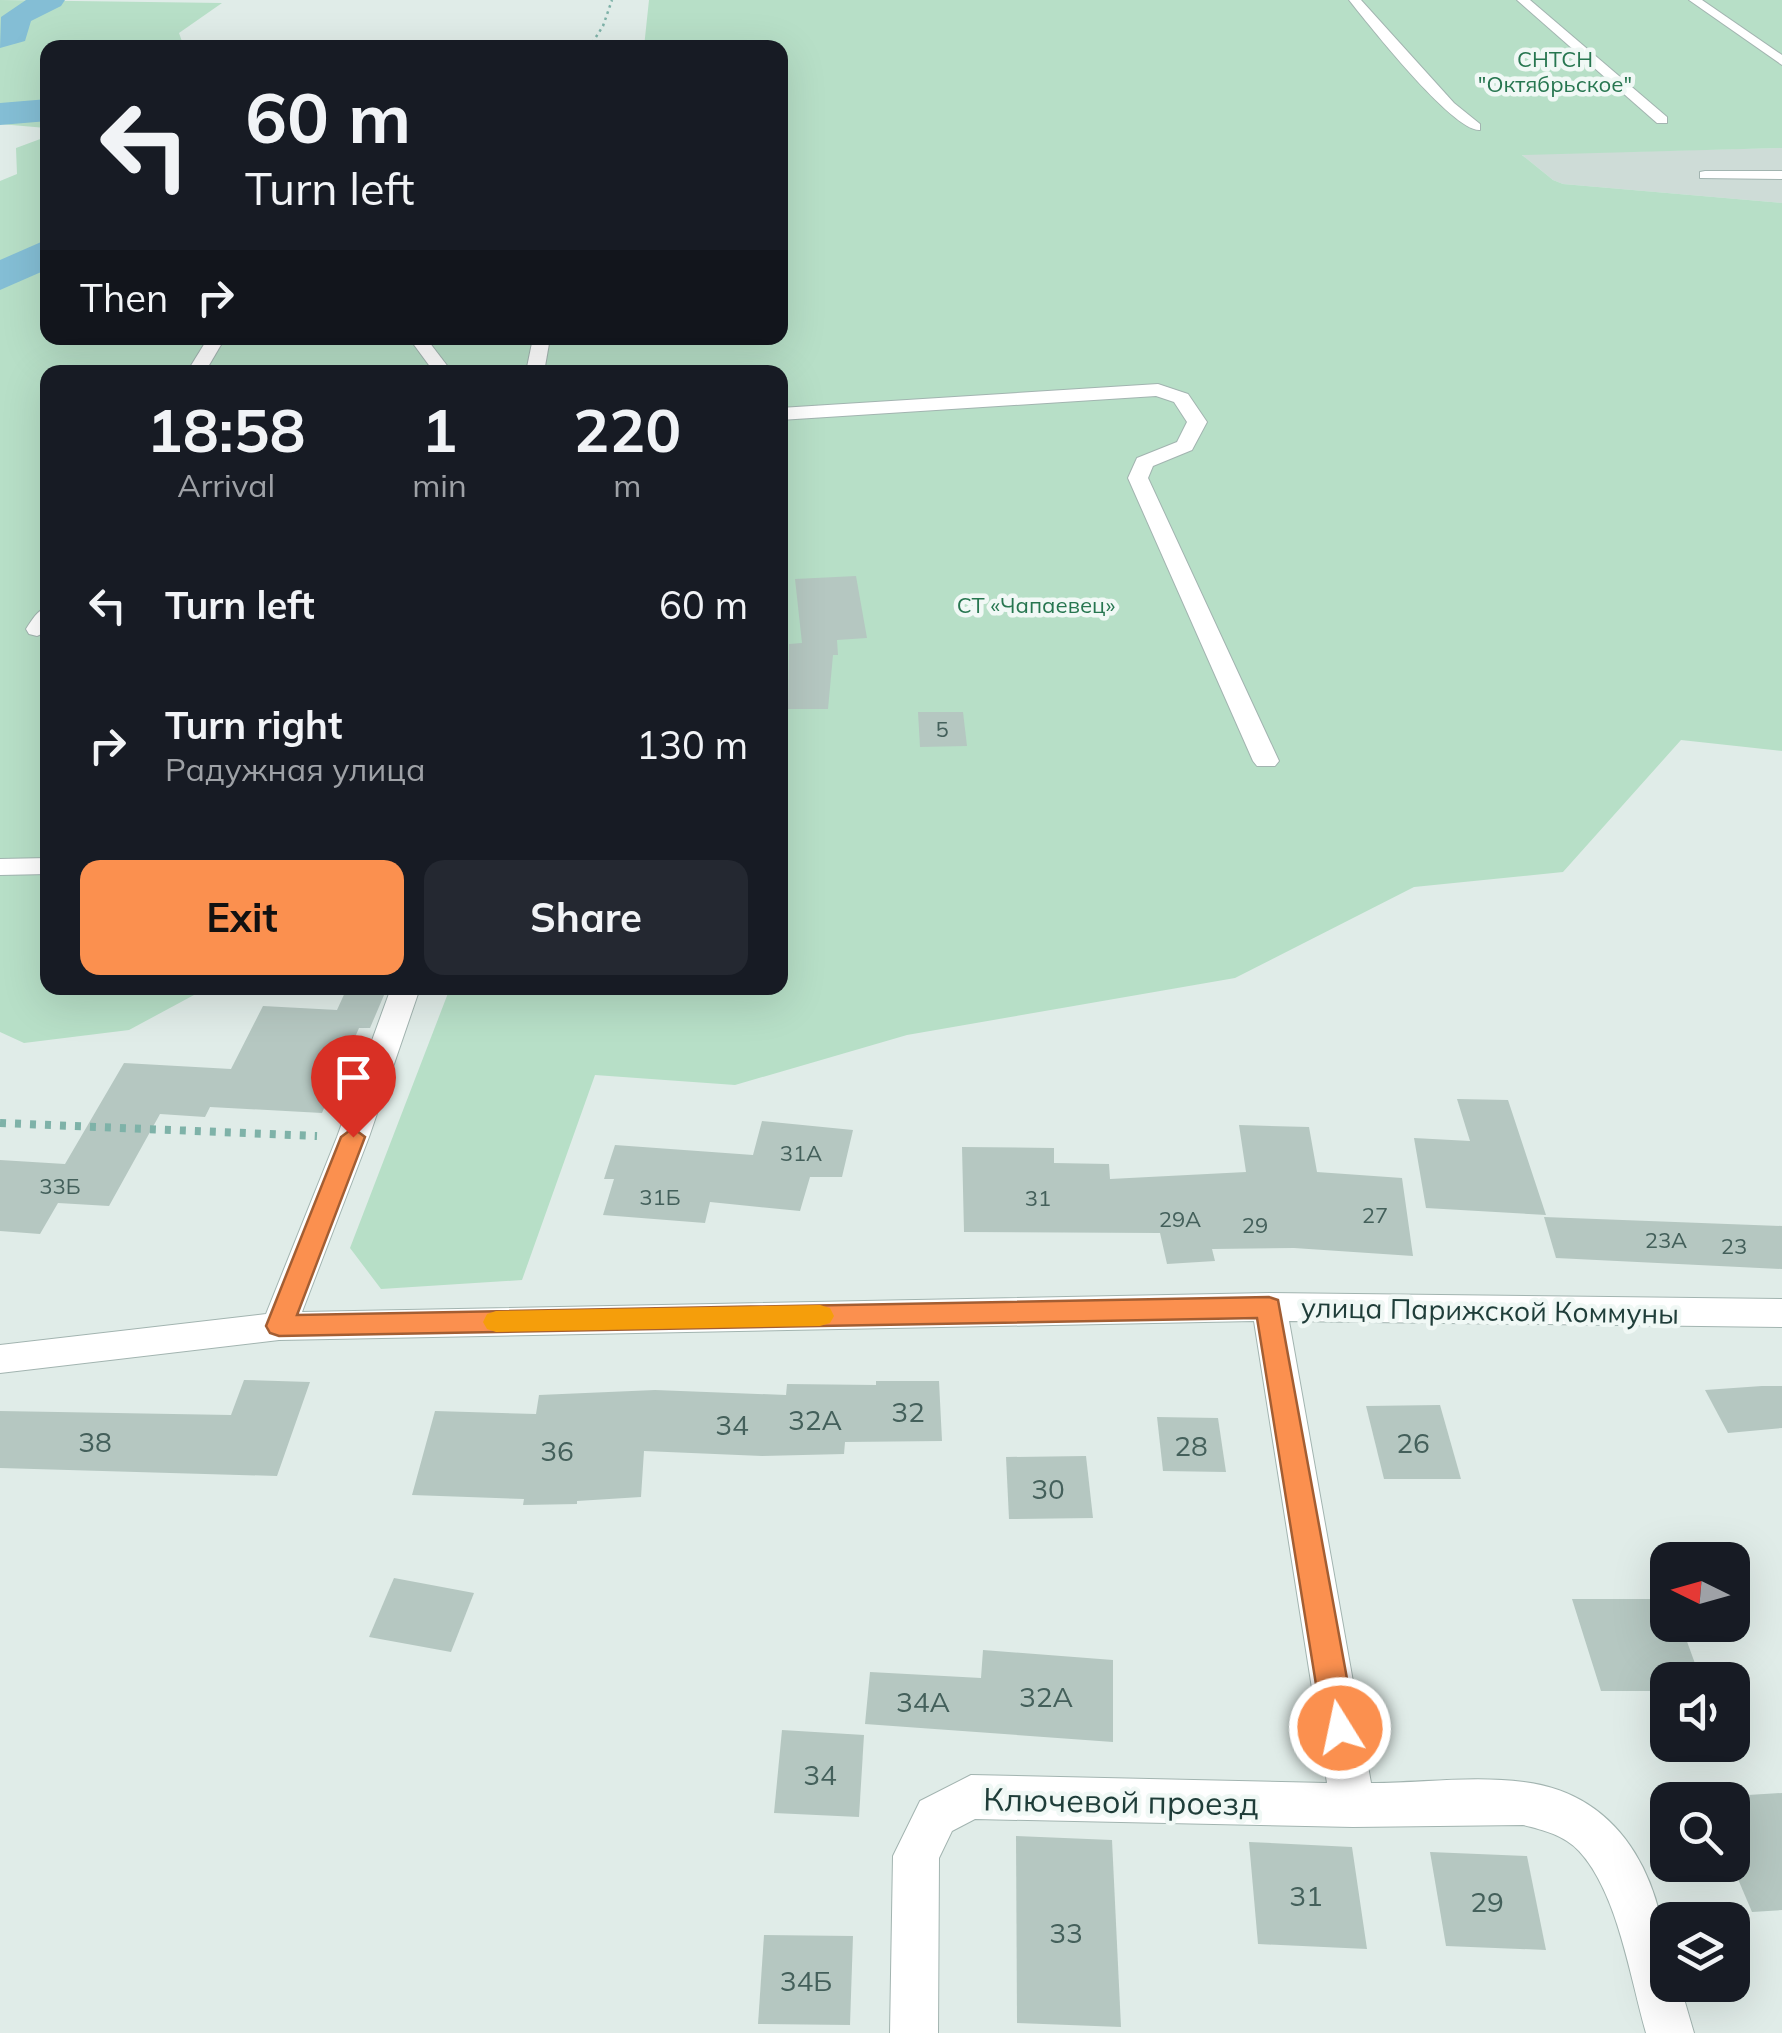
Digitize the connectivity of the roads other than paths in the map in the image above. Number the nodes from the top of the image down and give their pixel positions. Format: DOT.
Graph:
graph roads {
  1 [pos="1356,0"];
  2 [pos="1524,0"];
  3 [pos="1696,0"];
  4 [pos="1782,61"];
  5 [pos="1604,69"];
  6 [pos="1616,80"];
  7 [pos="1662,120"];
  8 [pos="1475,127"];
  9 [pos="1782,174"];
  10 [pos="1705,175"];
  11 [pos="422,345"];
  12 [pos="438,365"];
  13 [pos="788,413"];
  14 [pos="1266,762"];
  15 [pos="40,866"];
  16 [pos="0,867"];
  17 [pos="403,995"];
  18 [pos="1269,1307"];
  19 [pos="1782,1314"];
  20 [pos="279,1326"];
  21 [pos="0,1359"];
  22 [pos="1352,1805"];
  23 [pos="914,2033"];
  24 [pos="1670,2033"];
  1 -- 8 [label="street"];
  2 -- 5 [label="street"];
  3 -- 4 [label="street"];
  5 -- 6 [label="street"];
  5 -- 6 [label="street"];
  6 -- 7 [label="street"];
  9 -- 10 [label="street"];
  11 -- 12 [label="street"];
  13 -- 14 [label="street"];
  15 -- 16 [label="street"];
  17 -- 20 [label="street"];
  18 -- 19 [label="street, улица Парижской Коммуны"];
  18 -- 20 [label="street, улица Парижской Коммуны"];
  18 -- 22 [label="street"];
  20 -- 21 [label="street, улица Парижской Коммуны"];
  22 -- 23 [label="street, Ключевой проезд"];
  22 -- 24 [label="street, Ключевой проезд"];
}
